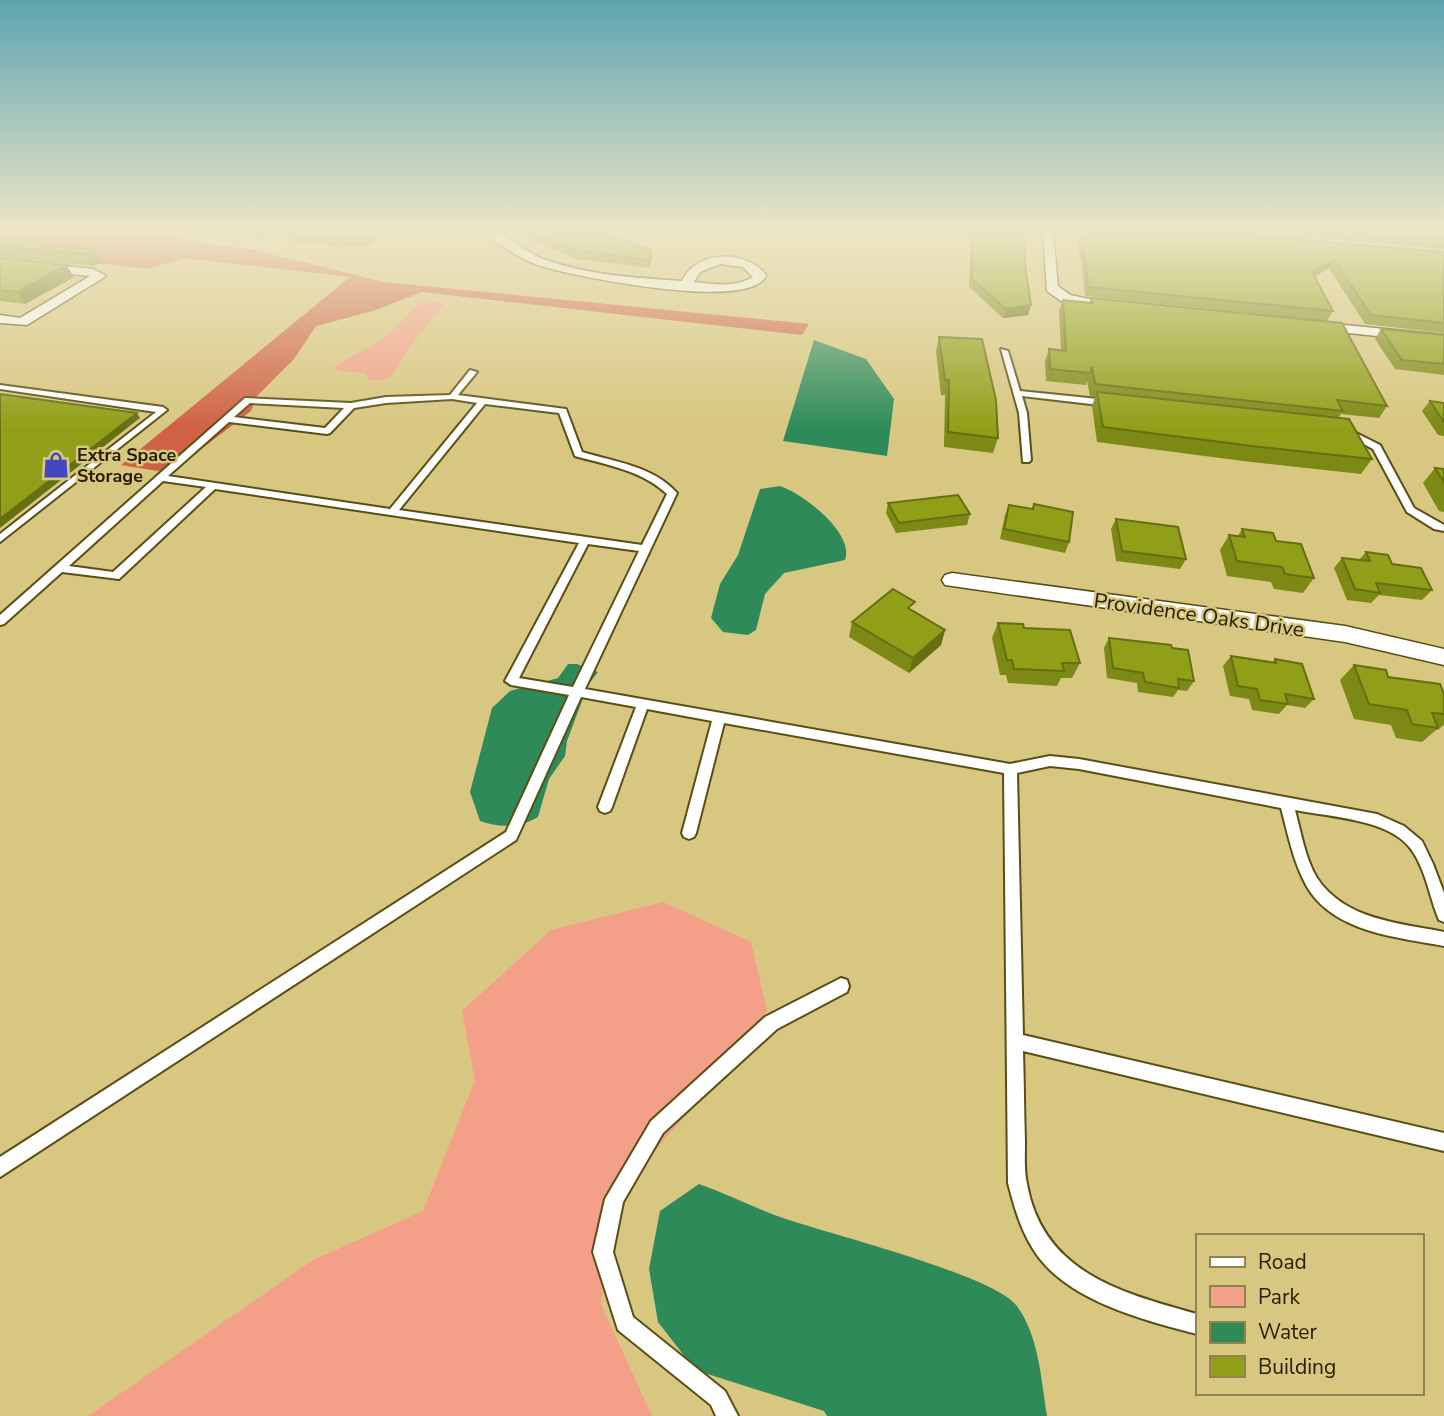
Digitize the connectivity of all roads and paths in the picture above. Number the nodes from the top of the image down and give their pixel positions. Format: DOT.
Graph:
graph roads {
  1 [pos="68,295"];
  2 [pos="1062,295"];
  3 [pos="1117,307"];
  4 [pos="0,319"];
  5 [pos="1294,324"];
  6 [pos="1444,339"];
  7 [pos="1004,351"];
  8 [pos="473,372"];
  9 [pos="0,387"];
  10 [pos="1018,393"];
  11 [pos="452,397"];
  12 [pos="484,401"];
  13 [pos="1112,404"];
  14 [pos="351,406"];
  15 [pos="227,419"];
  16 [pos="1342,429"];
  17 [pos="1026,460"];
  18 [pos="161,478"];
  19 [pos="213,486"];
  20 [pos="392,512"];
  21 [pos="1444,528"];
  22 [pos="0,539"];
  23 [pos="584,540"];
  24 [pos="645,549"];
  25 [pos="60,568"];
  26 [pos="952,580"];
  27 [pos="0,621"];
  28 [pos="1444,657"];
  29 [pos="577,692"];
  30 [pos="643,704"];
  31 [pos="719,717"];
  32 [pos="1010,769"];
  33 [pos="1287,804"];
  34 [pos="605,807"];
  35 [pos="689,833"];
  36 [pos="1444,915"];
  37 [pos="1444,939"];
  38 [pos="841,986"];
  39 [pos="1015,1041"];
  40 [pos="1444,1142"];
  41 [pos="0,1168"];
  42 [pos="1196,1324"];
  43 [pos="727,1416"];
  1 -- 4 [label="street"];
  2 -- 3 [label="street"];
  5 -- 6 [label="street"];
  7 -- 10 [label="lane"];
  8 -- 11 [label="lane"];
  9 -- 22 [label="lane"];
  10 -- 13 [label="lane"];
  10 -- 17 [label="lane"];
  11 -- 12 [label="lane"];
  11 -- 14 [label="lane"];
  12 -- 20 [label="lane"];
  12 -- 24 [label="lane"];
  14 -- 15 [label="lane"];
  14 -- 15 [label="lane"];
  15 -- 18 [label="lane"];
  16 -- 21 [label="lane"];
  18 -- 19 [label="lane"];
  18 -- 25 [label="lane"];
  19 -- 20 [label="lane"];
  19 -- 25 [label="lane"];
  20 -- 23 [label="lane"];
  23 -- 24 [label="lane"];
  23 -- 29 [label="lane"];
  24 -- 29 [label="lane"];
  25 -- 27 [label="lane"];
  26 -- 28 [label="street, Providence Oaks Drive"];
  29 -- 30 [label="lane"];
  29 -- 41 [label="lane"];
  30 -- 31 [label="lane"];
  30 -- 34 [label="lane"];
  31 -- 32 [label="lane"];
  31 -- 35 [label="lane"];
  32 -- 33 [label="lane"];
  32 -- 39 [label="lane"];
  33 -- 36 [label="lane"];
  33 -- 37 [label="lane"];
  38 -- 43 [label="lane"];
  39 -- 40 [label="lane"];
  39 -- 42 [label="lane"];
}
